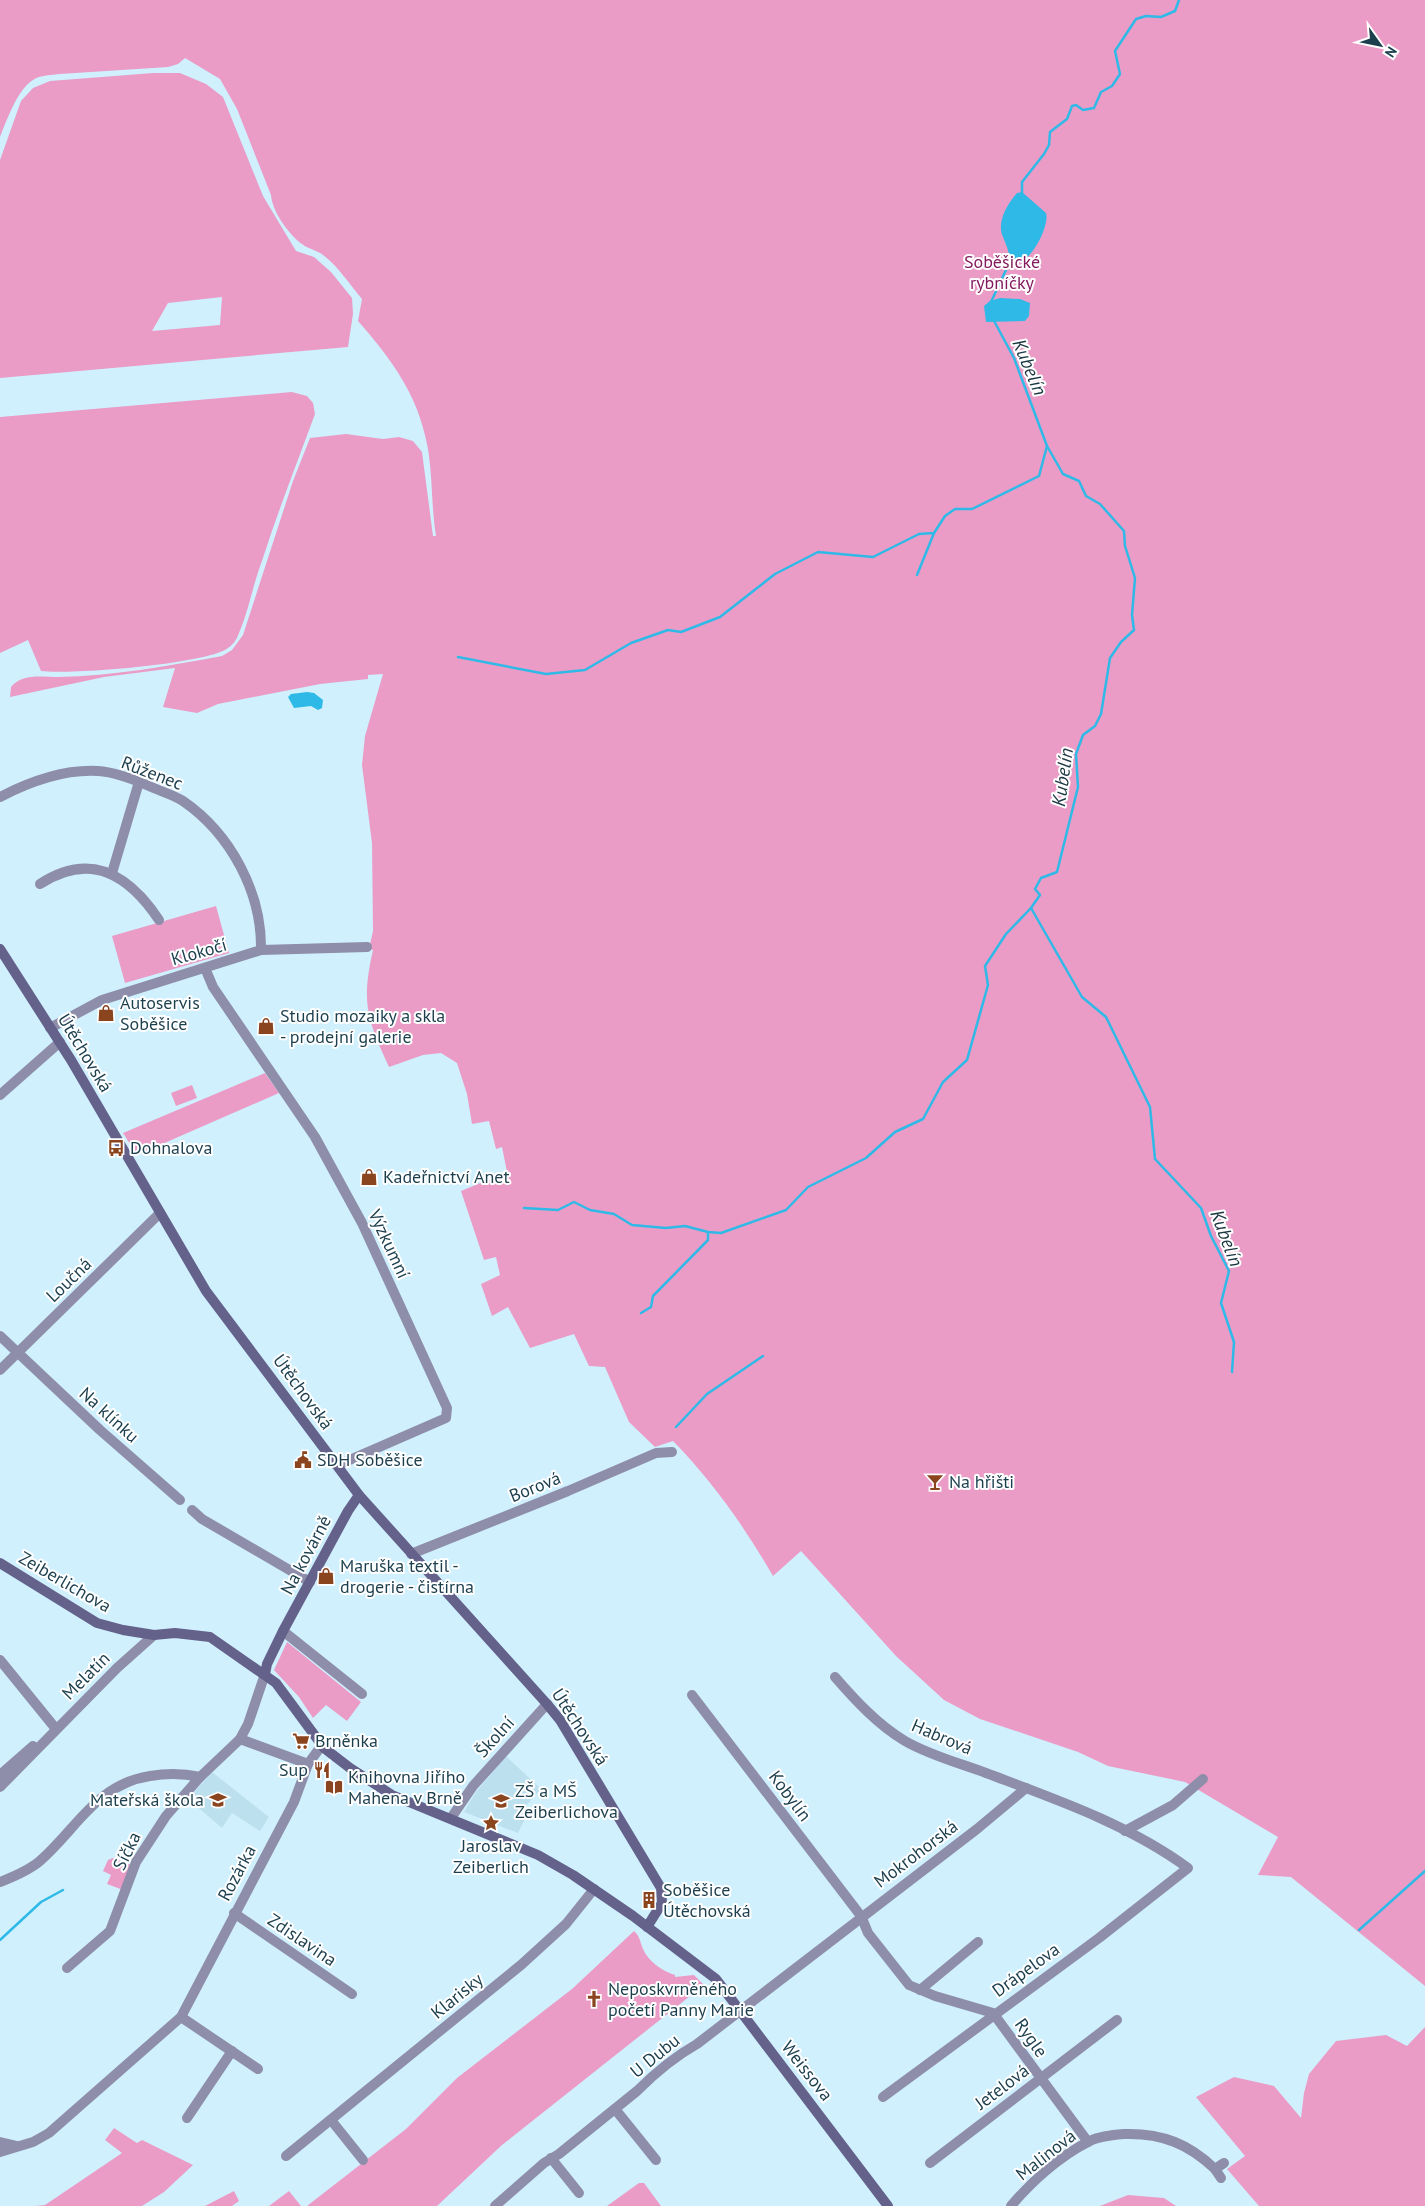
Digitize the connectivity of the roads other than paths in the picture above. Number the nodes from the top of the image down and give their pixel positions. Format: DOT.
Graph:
graph roads {
  1 [pos="139,782"];
  2 [pos="0,797"];
  3 [pos="112,873"];
  4 [pos="40,884"];
  5 [pos="159,920"];
  6 [pos="367,946"];
  7 [pos="0,949"];
  8 [pos="261,950"];
  9 [pos="205,968"];
  10 [pos="50,1028"];
  11 [pos="60,1042"];
  12 [pos="0,1095"];
  13 [pos="160,1213"];
  14 [pos="0,1336"];
  15 [pos="17,1353"];
  16 [pos="0,1370"];
  17 [pos="672,1452"];
  18 [pos="338,1465"];
  19 [pos="359,1495"];
  20 [pos="180,1500"];
  21 [pos="192,1510"];
  22 [pos="411,1554"];
  23 [pos="0,1563"];
  24 [pos="310,1582"];
  25 [pos="283,1631"];
  26 [pos="154,1635"];
  27 [pos="0,1660"];
  28 [pos="265,1674"];
  29 [pos="835,1677"];
  30 [pos="362,1694"];
  31 [pos="692,1695"];
  32 [pos="548,1704"];
  33 [pos="56,1729"];
  34 [pos="240,1739"];
  35 [pos="44,1743"];
  36 [pos="322,1745"];
  37 [pos="308,1764"];
  38 [pos="0,1775"];
  39 [pos="200,1777"];
  40 [pos="1203,1779"];
  41 [pos="0,1787"];
  42 [pos="1026,1788"];
  43 [pos="451,1818"];
  44 [pos="1125,1831"];
  45 [pos="0,1882"];
  46 [pos="594,1889"];
  47 [pos="234,1913"];
  48 [pos="861,1916"];
  49 [pos="647,1927"];
  50 [pos="978,1942"];
  51 [pos="695,1962"];
  52 [pos="67,1968"];
  53 [pos="920,1990"];
  54 [pos="352,1994"];
  55 [pos="739,2010"];
  56 [pos="994,2013"];
  57 [pos="181,2017"];
  58 [pos="1117,2020"];
  59 [pos="232,2051"];
  60 [pos="258,2069"];
  61 [pos="1040,2079"];
  62 [pos="884,2097"];
  63 [pos="615,2109"];
  64 [pos="187,2118"];
  65 [pos="330,2120"];
  66 [pos="0,2142"];
  67 [pos="1088,2142"];
  68 [pos="17,2146"];
  69 [pos="0,2152"];
  70 [pos="286,2156"];
  71 [pos="552,2158"];
  72 [pos="363,2160"];
  73 [pos="656,2160"];
  74 [pos="930,2163"];
  75 [pos="1224,2163"];
  76 [pos="1215,2169"];
  77 [pos="1222,2178"];
  78 [pos="579,2192"];
  79 [pos="495,2206"];
  80 [pos="888,2206"];
  81 [pos="1011,2206"];
  1 -- 2 [label="street, Růženec"];
  1 -- 3 [label="street"];
  1 -- 8 [label="street, Růženec"];
  3 -- 4 [label="street"];
  3 -- 5 [label="street"];
  6 -- 8 [label="street, Klokočí"];
  7 -- 10 [label="street, Útěchovská"];
  8 -- 9 [label="street, Klokočí"];
  9 -- 10 [label="street, Klokočí"];
  9 -- 18 [label="street, Výzkumní"];
  10 -- 11 [label="street, Útěchovská"];
  11 -- 12 [label="street"];
  11 -- 13 [label="street, Útěchovská"];
  13 -- 15 [label="street, Loučná"];
  13 -- 18 [label="street, Útěchovská"];
  14 -- 15 [label="street, Na klínku"];
  15 -- 16 [label="street, Loučná"];
  15 -- 20 [label="street, Na klínku"];
  17 -- 22 [label="street, Borová"];
  18 -- 19 [label="street, Útěchovská"];
  19 -- 22 [label="street, Útěchovská"];
  19 -- 24 [label="street, Na kovárně"];
  21 -- 24 [label="street"];
  22 -- 32 [label="street, Útěchovská"];
  23 -- 26 [label="street, Zeiberlichova"];
  24 -- 25 [label="street, Na kovárně"];
  25 -- 28 [label="street, Na kovárně"];
  25 -- 30 [label="street"];
  26 -- 28 [label="street, Zeiberlichova"];
  26 -- 33 [label="street, Melatín"];
  27 -- 33 [label="street"];
  28 -- 34 [label="street, Síčka"];
  28 -- 36 [label="street, Zeiberlichova"];
  29 -- 42 [label="street, Habrová"];
  31 -- 48 [label="street, Kobylín"];
  32 -- 43 [label="street, Školní"];
  32 -- 49 [label="street, Útěchovská"];
  33 -- 35 [label="street, Melatín"];
  34 -- 37 [label="street"];
  34 -- 39 [label="street, Síčka"];
  35 -- 38 [label="street, Melatín"];
  35 -- 41 [label="street, Melatín"];
  36 -- 37 [label="street, Rozárka"];
  36 -- 43 [label="street, Zeiberlichova"];
  37 -- 47 [label="street, Rozárka"];
  39 -- 45 [label="street"];
  39 -- 52 [label="street, Síčka"];
  40 -- 44 [label="street"];
  42 -- 44 [label="street"];
  42 -- 48 [label="street, Mokrohorská"];
  43 -- 46 [label="street, Zeiberlichova"];
  44 -- 56 [label="street, Drápelova"];
  46 -- 49 [label="street, Zeiberlichova"];
  46 -- 65 [label="street, Klarisky"];
  47 -- 54 [label="street, Zdislavina"];
  47 -- 57 [label="street, Rozárka"];
  48 -- 53 [label="street, Rygle"];
  48 -- 55 [label="street, Mokrohorská"];
  49 -- 51 [label="street, Zeiberlichova"];
  50 -- 53 [label="street"];
  51 -- 55 [label="street, Weissova"];
  53 -- 56 [label="street, Rygle"];
  55 -- 63 [label="street, U Dubu"];
  55 -- 80 [label="street, Weissova"];
  56 -- 61 [label="street, Rygle"];
  56 -- 62 [label="street, Drápelova"];
  57 -- 59 [label="street"];
  57 -- 68 [label="street, Rozárka"];
  58 -- 61 [label="street, Jetelová"];
  59 -- 60 [label="street"];
  59 -- 64 [label="street"];
  61 -- 67 [label="street, Rygle"];
  61 -- 74 [label="street, Jetelová"];
  63 -- 71 [label="street, U Dubu"];
  63 -- 73 [label="street"];
  65 -- 70 [label="street, Klarisky"];
  65 -- 72 [label="street"];
  66 -- 68 [label="street"];
  67 -- 76 [label="street, Malinová"];
  67 -- 81 [label="street, Malinová"];
  68 -- 69 [label="street, Rozárka"];
  71 -- 78 [label="street"];
  71 -- 79 [label="street, U Dubu"];
  75 -- 76 [label="street"];
  76 -- 77 [label="street, Malinová"];
}
